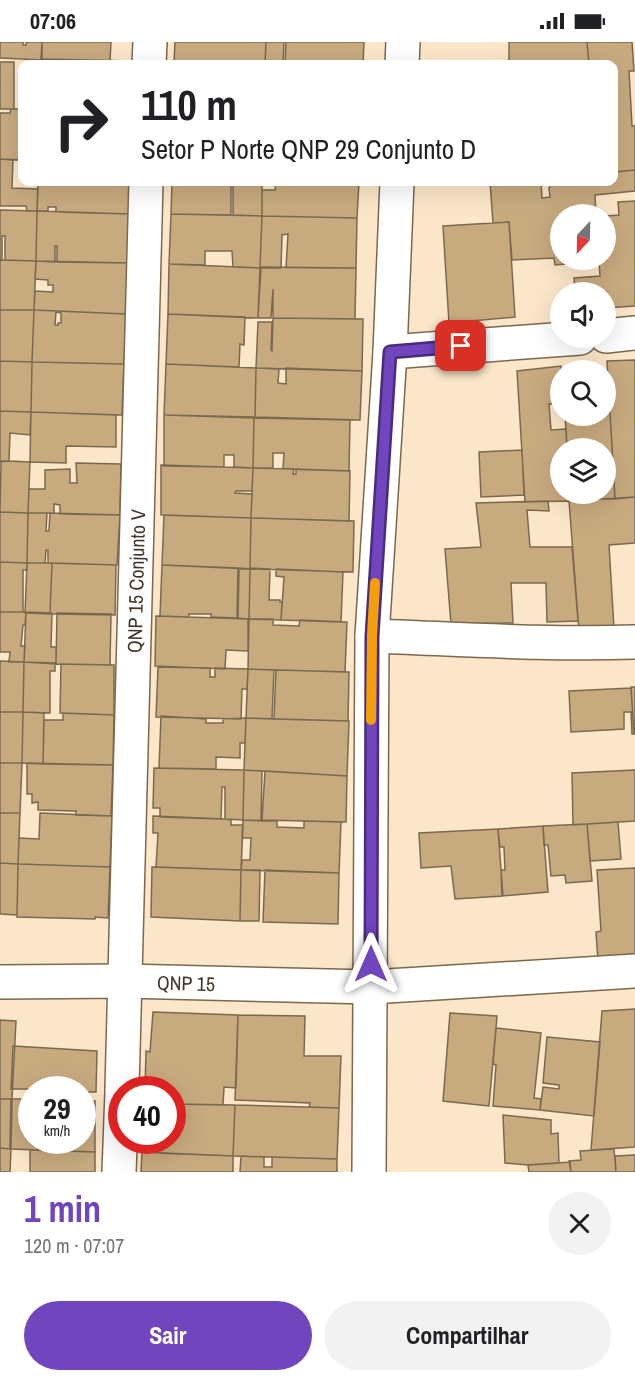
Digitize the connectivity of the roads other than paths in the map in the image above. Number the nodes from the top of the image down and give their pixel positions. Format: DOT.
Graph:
graph roads {
  1 [pos="150,42"];
  2 [pos="403,42"];
  3 [pos="149,60"];
  4 [pos="402,60"];
  5 [pos="146,186"];
  6 [pos="397,186"];
  7 [pos="635,333"];
  8 [pos="616,335"];
  9 [pos="550,340"];
  10 [pos="390,352"];
  11 [pos="372,636"];
  12 [pos="635,642"];
  13 [pos="635,971"];
  14 [pos="125,981"];
  15 [pos="0,982"];
  16 [pos="371,987"];
  17 [pos="122,1076"];
  18 [pos="120,1154"];
  19 [pos="119,1172"];
  20 [pos="369,1172"];
  1 -- 3 [label="street"];
  2 -- 4 [label="street"];
  5 -- 14 [label="street, QNP 15 Conjunto V"];
  6 -- 10 [label="street"];
  7 -- 8 [label="street"];
  9 -- 10 [label="street"];
  10 -- 11 [label="street"];
  11 -- 12 [label="street"];
  11 -- 16 [label="street"];
  13 -- 16 [label="street, QNP 15"];
  14 -- 15 [label="street, QNP 15"];
  14 -- 16 [label="street, QNP 15"];
  14 -- 17 [label="street, QNP 15 Conjunto V"];
  16 -- 20 [label="street"];
  18 -- 19 [label="street, QNP 15 Conjunto V"];
}
